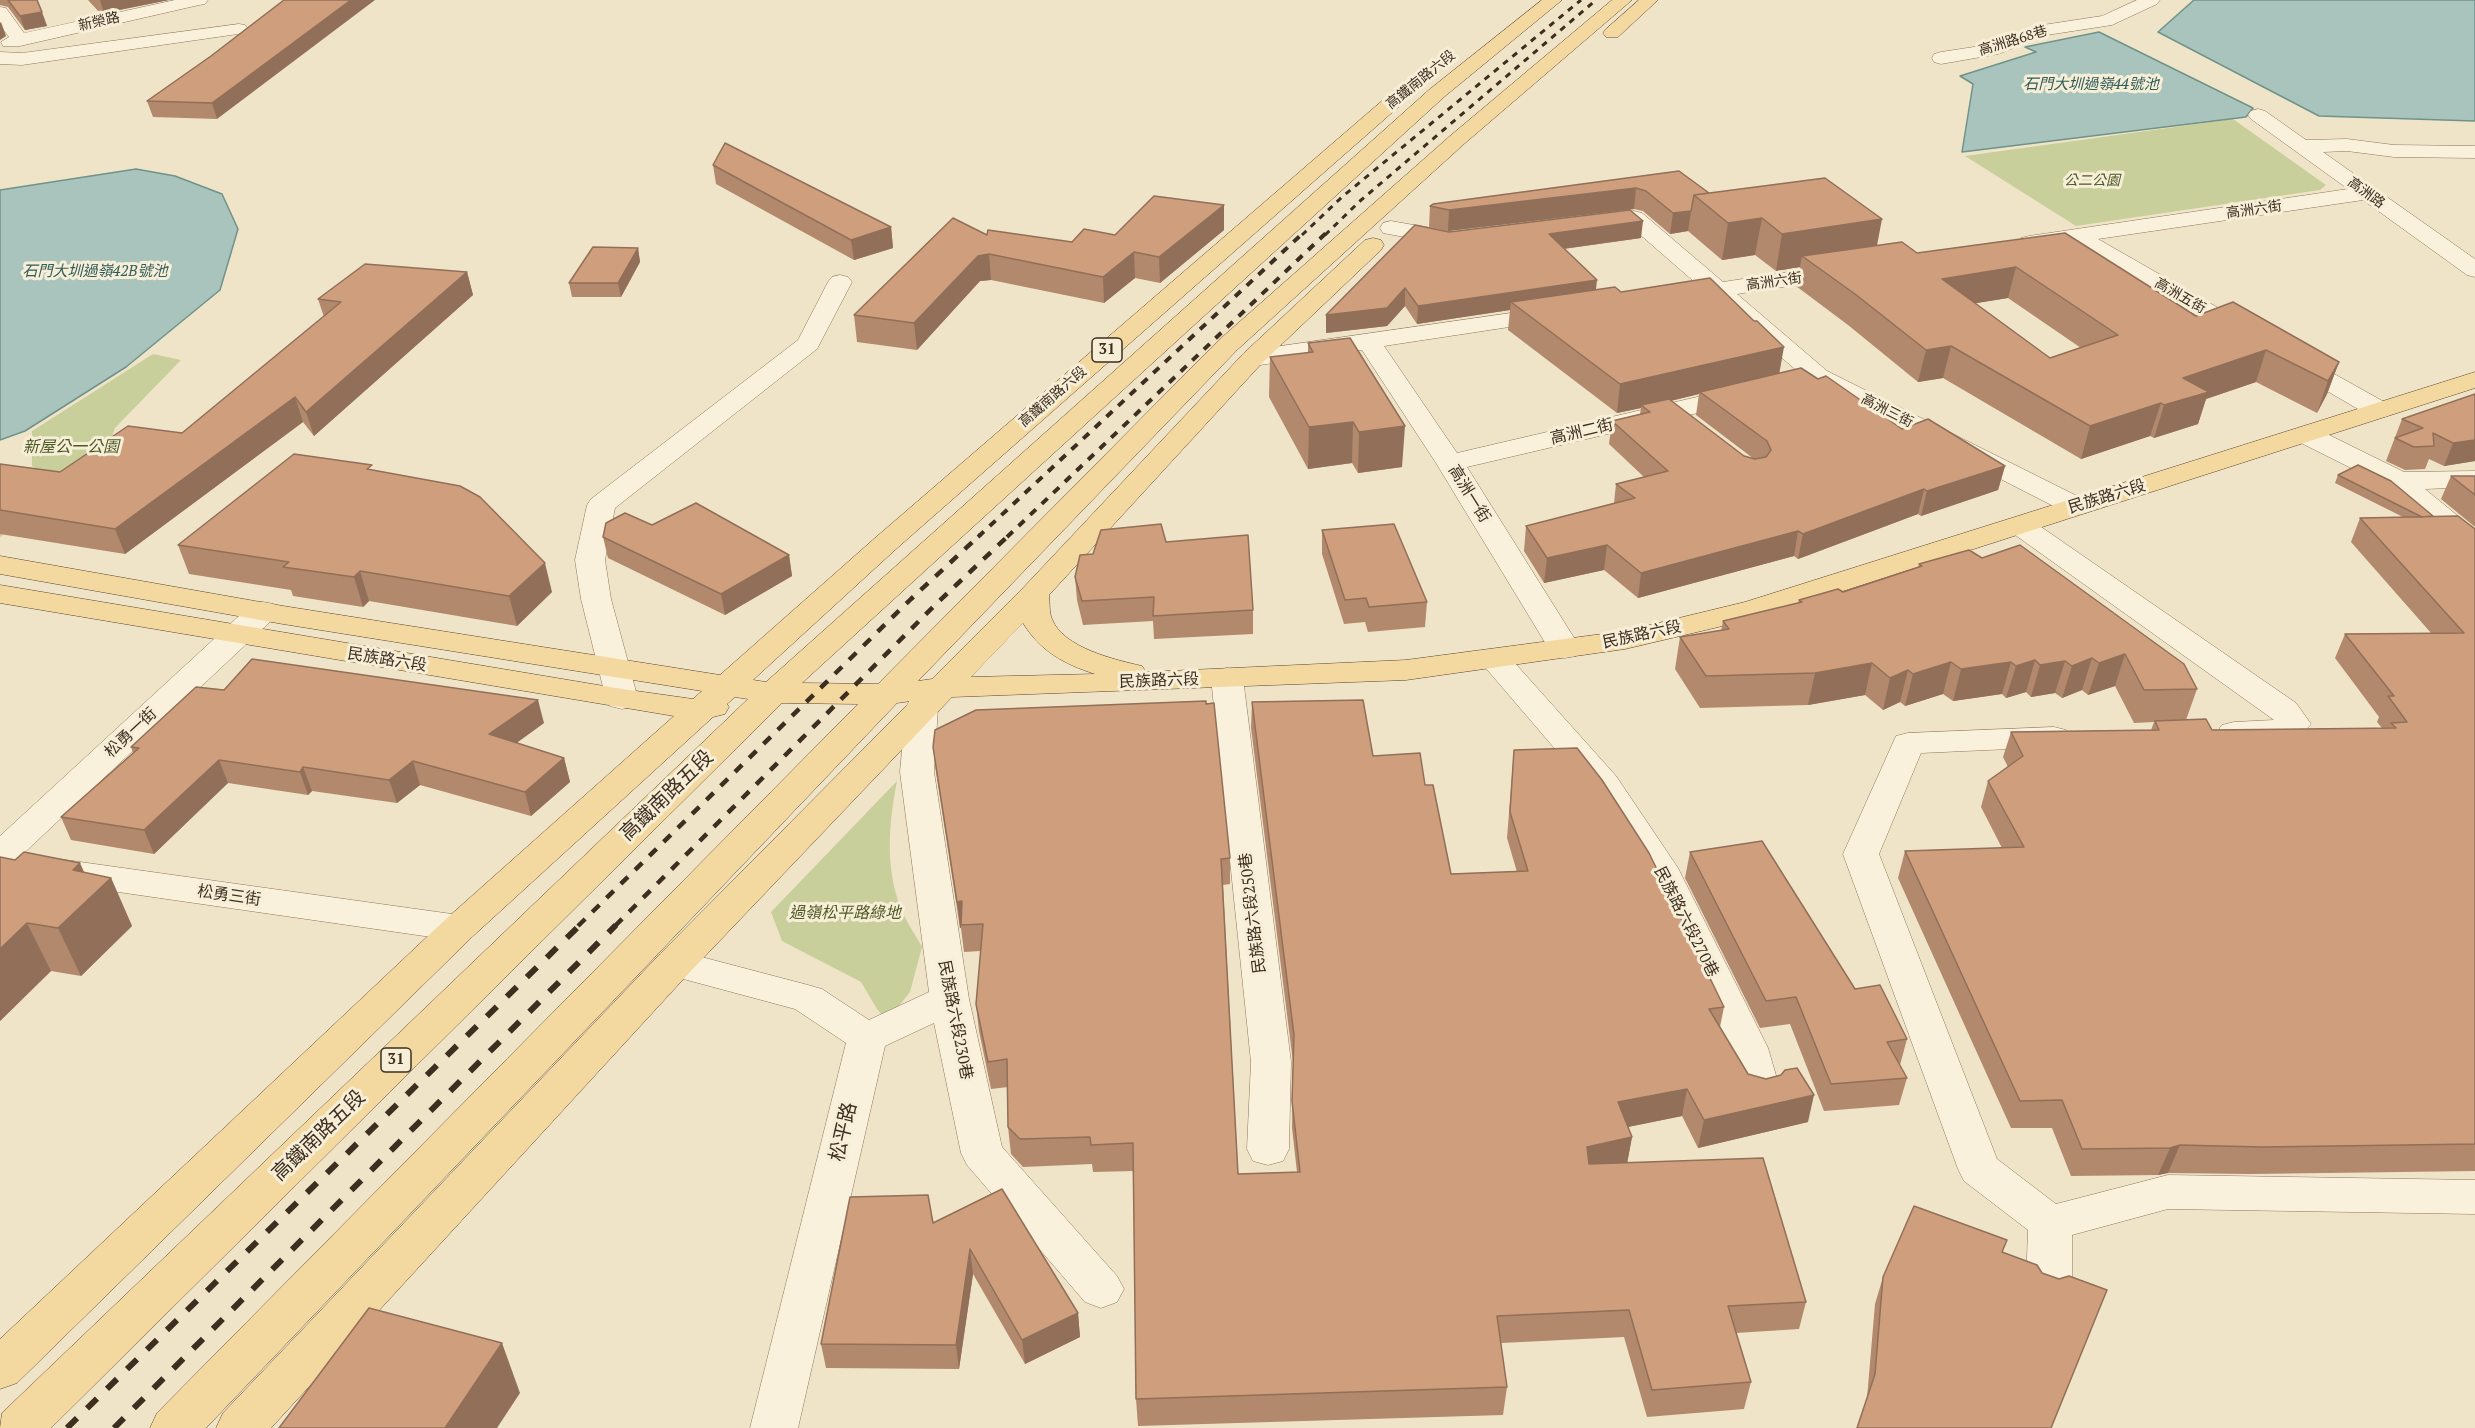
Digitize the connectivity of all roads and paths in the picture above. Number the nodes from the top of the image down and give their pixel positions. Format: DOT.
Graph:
graph roads {
  1 [pos="199,0"];
  2 [pos="1523,0"];
  3 [pos="1553,0"];
  4 [pos="1623,0"];
  5 [pos="1649,0"];
  6 [pos="2151,0"];
  7 [pos="76,8"];
  8 [pos="0,12"];
  9 [pos="92,23"];
  10 [pos="239,29"];
  11 [pos="20,40"];
  12 [pos="0,44"];
  13 [pos="0,58"];
  14 [pos="1941,58"];
  15 [pos="1552,59"];
  16 [pos="1445,66"];
  17 [pos="1437,93"];
  18 [pos="1532,103"];
  19 [pos="2258,115"];
  20 [pos="2302,146"];
  21 [pos="2475,152"];
  22 [pos="2365,193"];
  23 [pos="1575,225"];
  24 [pos="1391,228"];
  25 [pos="2076,236"];
  26 [pos="1479,237"];
  27 [pos="2006,247"];
  28 [pos="1868,267"];
  29 [pos="2475,270"];
  30 [pos="840,282"];
  31 [pos="1717,290"];
  32 [pos="1659,298"];
  33 [pos="1578,311"];
  34 [pos="1369,342"];
  35 [pos="1253,358"];
  36 [pos="1818,376"];
  37 [pos="2475,380"];
  38 [pos="2379,410"];
  39 [pos="1671,411"];
  40 [pos="1698,431"];
  41 [pos="2307,435"];
  42 [pos="1450,463"];
  43 [pos="2475,479"];
  44 [pos="2398,481"];
  45 [pos="2075,506"];
  46 [pos="2021,526"];
  47 [pos="2475,545"];
  48 [pos="0,565"];
  49 [pos="0,594"];
  50 [pos="1034,594"];
  51 [pos="263,611"];
  52 [pos="236,635"];
  53 [pos="1565,649"];
  54 [pos="1494,659"];
  55 [pos="614,667"];
  56 [pos="1227,678"];
  57 [pos="1168,681"];
  58 [pos="773,693"];
  59 [pos="918,696"];
  60 [pos="712,698"];
  61 [pos="622,699"];
  62 [pos="2203,732"];
  63 [pos="2085,736"];
  64 [pos="0,856"];
  65 [pos="0,863"];
  66 [pos="459,928"];
  67 [pos="675,963"];
  68 [pos="949,999"];
  69 [pos="867,1038"];
  70 [pos="1759,1089"];
  71 [pos="1268,1149"];
  72 [pos="2475,1197"];
  73 [pos="2050,1223"];
  74 [pos="2049,1285"];
  75 [pos="1101,1289"];
  76 [pos="0,1369"];
  77 [pos="19,1428"];
  78 [pos="174,1428"];
  79 [pos="240,1428"];
  80 [pos="774,1428"];
  1 -- 9 [label="street, 新榮路"];
  2 -- 60 [label="main road, 高鐵南路六段 / 31"];
  3 -- 17 [label="main road, 高鐵南路六段 / 31"];
  4 -- 15 [label="main road"];
  5 -- 18 [label="main road"];
  6 -- 14 [label="street, 高洲路68巷"];
  7 -- 9 [label="street"];
  8 -- 11 [label="street"];
  9 -- 11 [label="street, 新榮路"];
  10 -- 13 [label="street"];
  11 -- 12 [label="street, 新榮路"];
  15 -- 18 [label="main road"];
  15 -- 59 [label="main road"];
  16 -- 17 [label="main road"];
  17 -- 58 [label="main road, 高鐵南路六段 / 31"];
  18 -- 24 [label="main road"];
  19 -- 20 [label="street, 高洲路"];
  20 -- 21 [label="street"];
  20 -- 22 [label="street, 高洲路"];
  22 -- 25 [label="street, 高洲六街"];
  22 -- 29 [label="street, 高洲路"];
  23 -- 31 [label="street, 高洲三街"];
  24 -- 26 [label="street"];
  24 -- 35 [label="main road"];
  25 -- 27 [label="street, 高洲六街"];
  25 -- 38 [label="street, 高洲五街"];
  28 -- 31 [label="street, 高洲六街"];
  30 -- 55 [label="street"];
  31 -- 32 [label="street, 高洲六街"];
  31 -- 36 [label="street, 高洲三街"];
  33 -- 34 [label="street"];
  34 -- 35 [label="street"];
  34 -- 42 [label="street, 高洲一街"];
  35 -- 50 [label="main road"];
  36 -- 39 [label="street, 高洲二街"];
  36 -- 45 [label="street, 高洲三街"];
  37 -- 38 [label="main road, 民族路六段"];
  38 -- 41 [label="main road, 民族路六段"];
  39 -- 40 [label="street"];
  39 -- 42 [label="street, 高洲二街"];
  41 -- 44 [label="street"];
  41 -- 45 [label="main road, 民族路六段"];
  42 -- 53 [label="street, 高洲一街"];
  43 -- 44 [label="street"];
  44 -- 47 [label="street"];
  45 -- 46 [label="main road, 民族路六段"];
  46 -- 53 [label="main road, 民族路六段"];
  46 -- 62 [label="street"];
  48 -- 51 [label="main road, 民族路六段"];
  49 -- 52 [label="main road, 民族路六段"];
  50 -- 57 [label="main road"];
  50 -- 59 [label="main road"];
  51 -- 52 [label="street, 松勇一街"];
  51 -- 55 [label="main road, 民族路六段"];
  52 -- 61 [label="main road, 民族路六段"];
  52 -- 64 [label="street, 松勇一街"];
  53 -- 54 [label="main road, 民族路六段"];
  54 -- 56 [label="main road, 民族路六段"];
  54 -- 70 [label="street, 民族路六段270巷"];
  55 -- 60 [label="main road, 民族路六段"];
  55 -- 61 [label="street"];
  56 -- 57 [label="main road, 民族路六段"];
  56 -- 71 [label="street, 民族路六段250巷"];
  57 -- 59 [label="main road, 民族路六段"];
  58 -- 59 [label="main road, 民族路六段"];
  58 -- 60 [label="main road, 民族路六段"];
  58 -- 77 [label="main road, 高鐵南路五段 / 31"];
  59 -- 67 [label="main road"];
  59 -- 68 [label="street, 民族路六段230巷"];
  59 -- 78 [label="main road"];
  60 -- 61 [label="main road, 民族路六段"];
  60 -- 66 [label="main road, 31"];
  63 -- 73 [label="street"];
  65 -- 66 [label="street, 松勇三街"];
  66 -- 76 [label="main road, 31"];
  67 -- 69 [label="street"];
  67 -- 79 [label="main road"];
  68 -- 69 [label="street"];
  68 -- 75 [label="street, 民族路六段230巷"];
  69 -- 80 [label="street, 松平路"];
  72 -- 73 [label="street"];
  73 -- 74 [label="street"];
}
